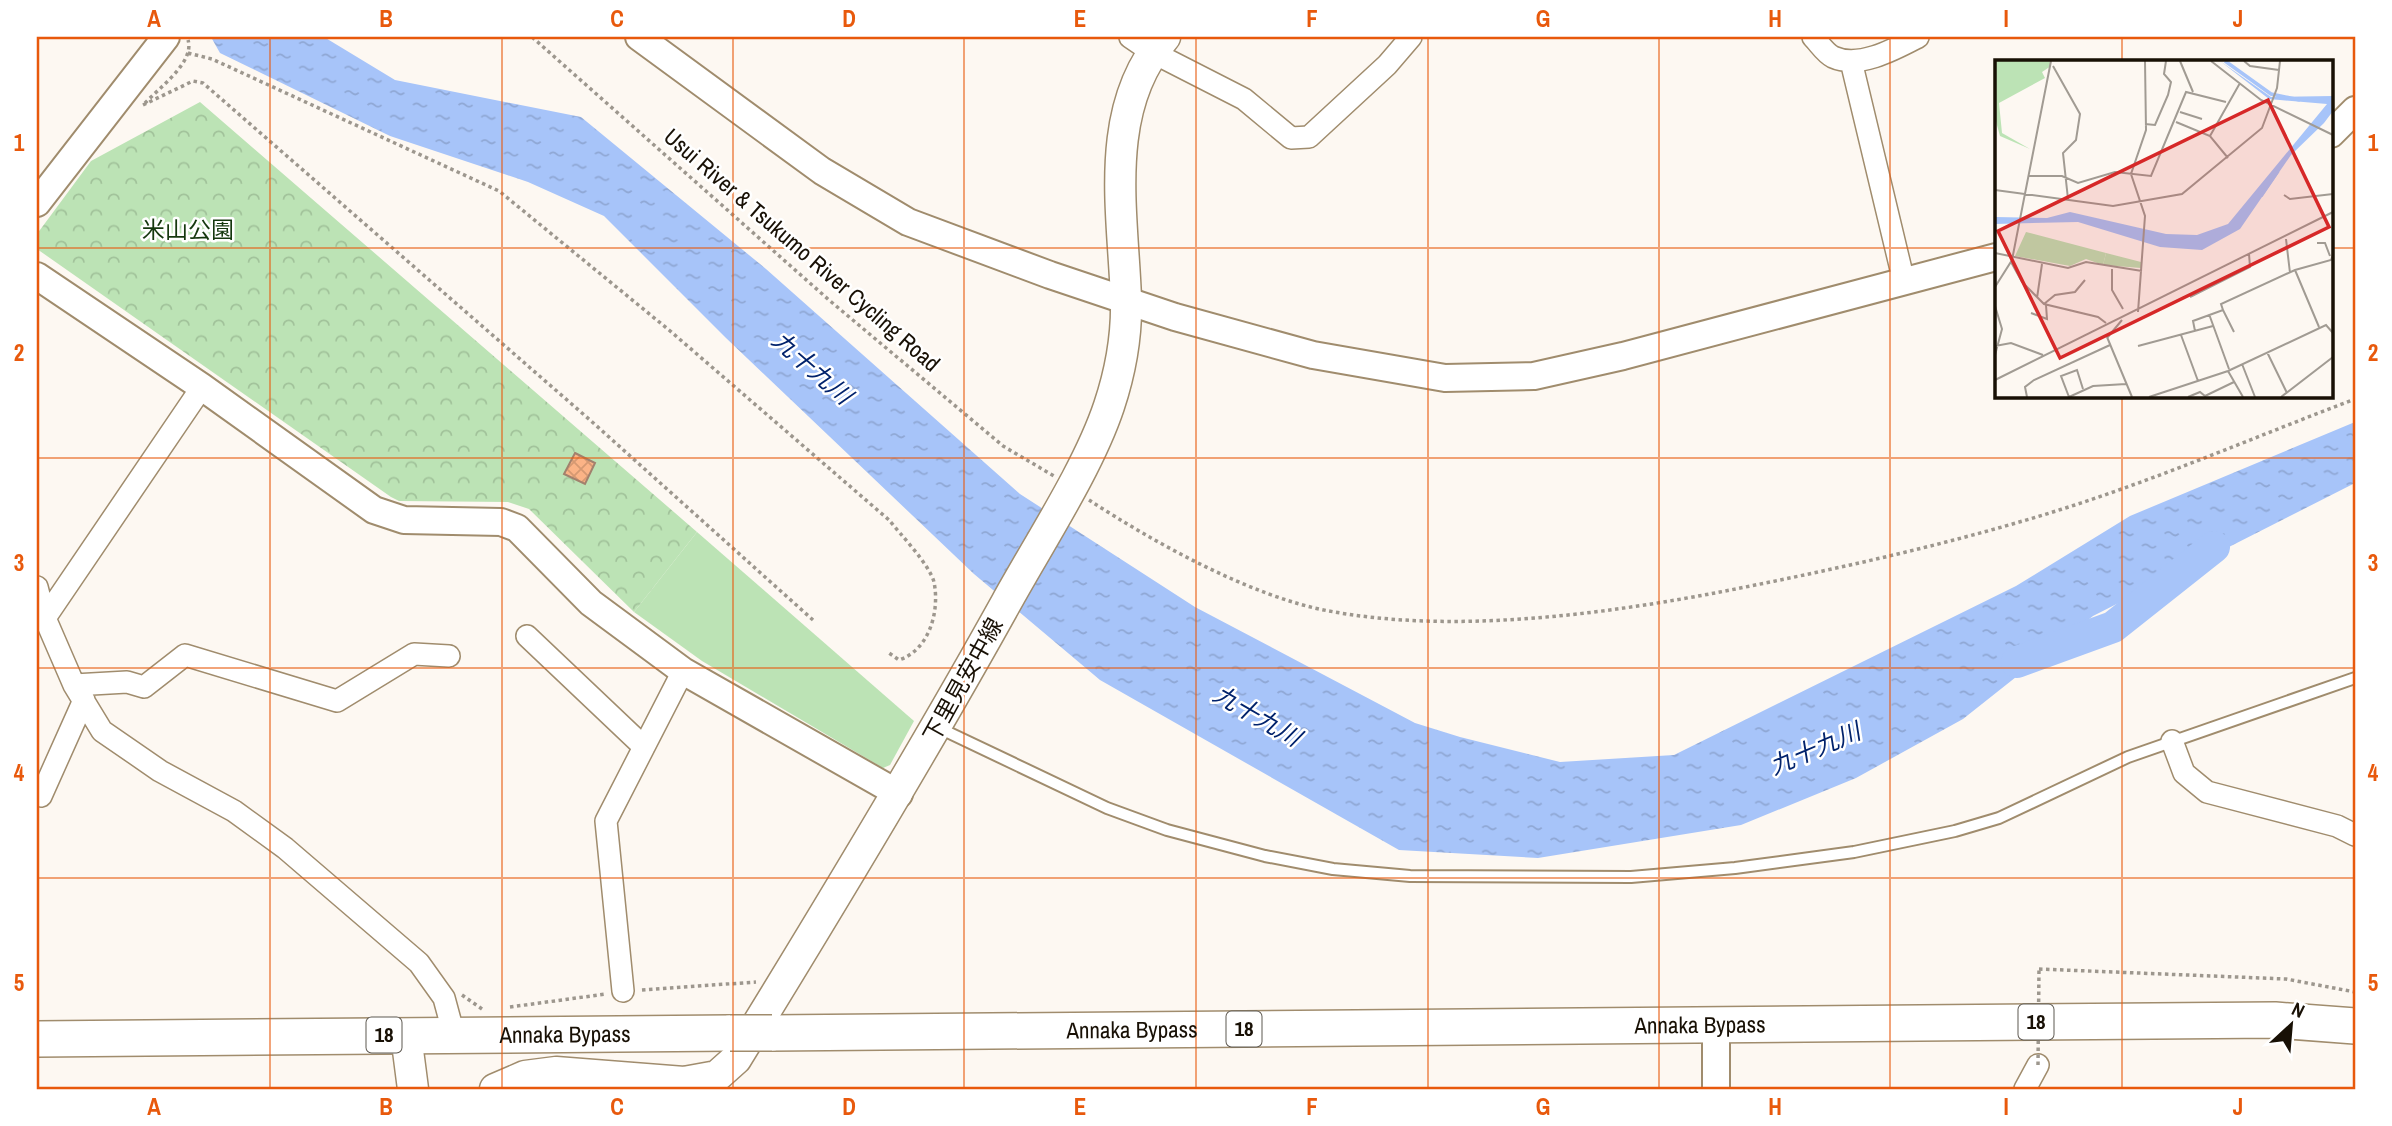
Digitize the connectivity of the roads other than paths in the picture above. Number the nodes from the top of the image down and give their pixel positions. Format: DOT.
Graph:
graph roads {
  1 [pos="639,37"];
  2 [pos="1411,37"];
  3 [pos="1813,37"];
  4 [pos="1918,37"];
  5 [pos="171,39"];
  6 [pos="1149,42"];
  7 [pos="1851,61"];
  8 [pos="2355,110"];
  9 [pos="2332,133"];
  10 [pos="37,203"];
  11 [pos="1995,258"];
  12 [pos="37,276"];
  13 [pos="1904,282"];
  14 [pos="1126,301"];
  15 [pos="202,387"];
  16 [pos="37,587"];
  17 [pos="45,618"];
  18 [pos="527,636"];
  19 [pos="449,656"];
  20 [pos="683,671"];
  21 [pos="2355,678"];
  22 [pos="79,692"];
  23 [pos="939,724"];
  24 [pos="2172,741"];
  25 [pos="644,747"];
  26 [pos="37,793"];
  27 [pos="899,794"];
  28 [pos="2355,835"];
  29 [pos="623,991"];
  30 [pos="1716,1024"];
  31 [pos="2355,1026"];
  32 [pos="406,1035"];
  33 [pos="454,1035"];
  34 [pos="37,1039"];
  35 [pos="2038,1065"];
  36 [pos="608,1082"];
  37 [pos="413,1089"];
  38 [pos="495,1089"];
  39 [pos="1716,1089"];
  40 [pos="2025,1089"];
  1 -- 14 [label="street"];
  2 -- 6 [label="street"];
  3 -- 7 [label="street"];
  4 -- 7 [label="street"];
  5 -- 10 [label="street"];
  6 -- 14 [label="main road, 下里見安中線"];
  7 -- 13 [label="street"];
  8 -- 9 [label="street"];
  11 -- 13 [label="street"];
  12 -- 15 [label="street"];
  13 -- 14 [label="street"];
  14 -- 23 [label="main road, 下里見安中線"];
  15 -- 17 [label="street"];
  15 -- 20 [label="street"];
  16 -- 17 [label="street"];
  17 -- 22 [label="street"];
  18 -- 25 [label="street"];
  19 -- 22 [label="street"];
  20 -- 25 [label="street"];
  20 -- 27 [label="street"];
  21 -- 24 [label="lane"];
  22 -- 26 [label="street"];
  22 -- 33 [label="street"];
  23 -- 24 [label="lane"];
  23 -- 27 [label="main road, 下里見安中線"];
  24 -- 28 [label="street"];
  25 -- 29 [label="street"];
  27 -- 36 [label="main road, 下里見安中線"];
  30 -- 31 [label="highway, Annaka Bypass / 18"];
  30 -- 33 [label="highway, Annaka Bypass / 18, bridge"];
  30 -- 39 [label="street"];
  32 -- 33 [label="highway, Annaka Bypass / 18"];
  32 -- 34 [label="highway, Annaka Bypass / 18"];
  32 -- 37 [label="main road"];
  35 -- 40 [label="street"];
  36 -- 38 [label="main road, 下里見安中線"];
}
